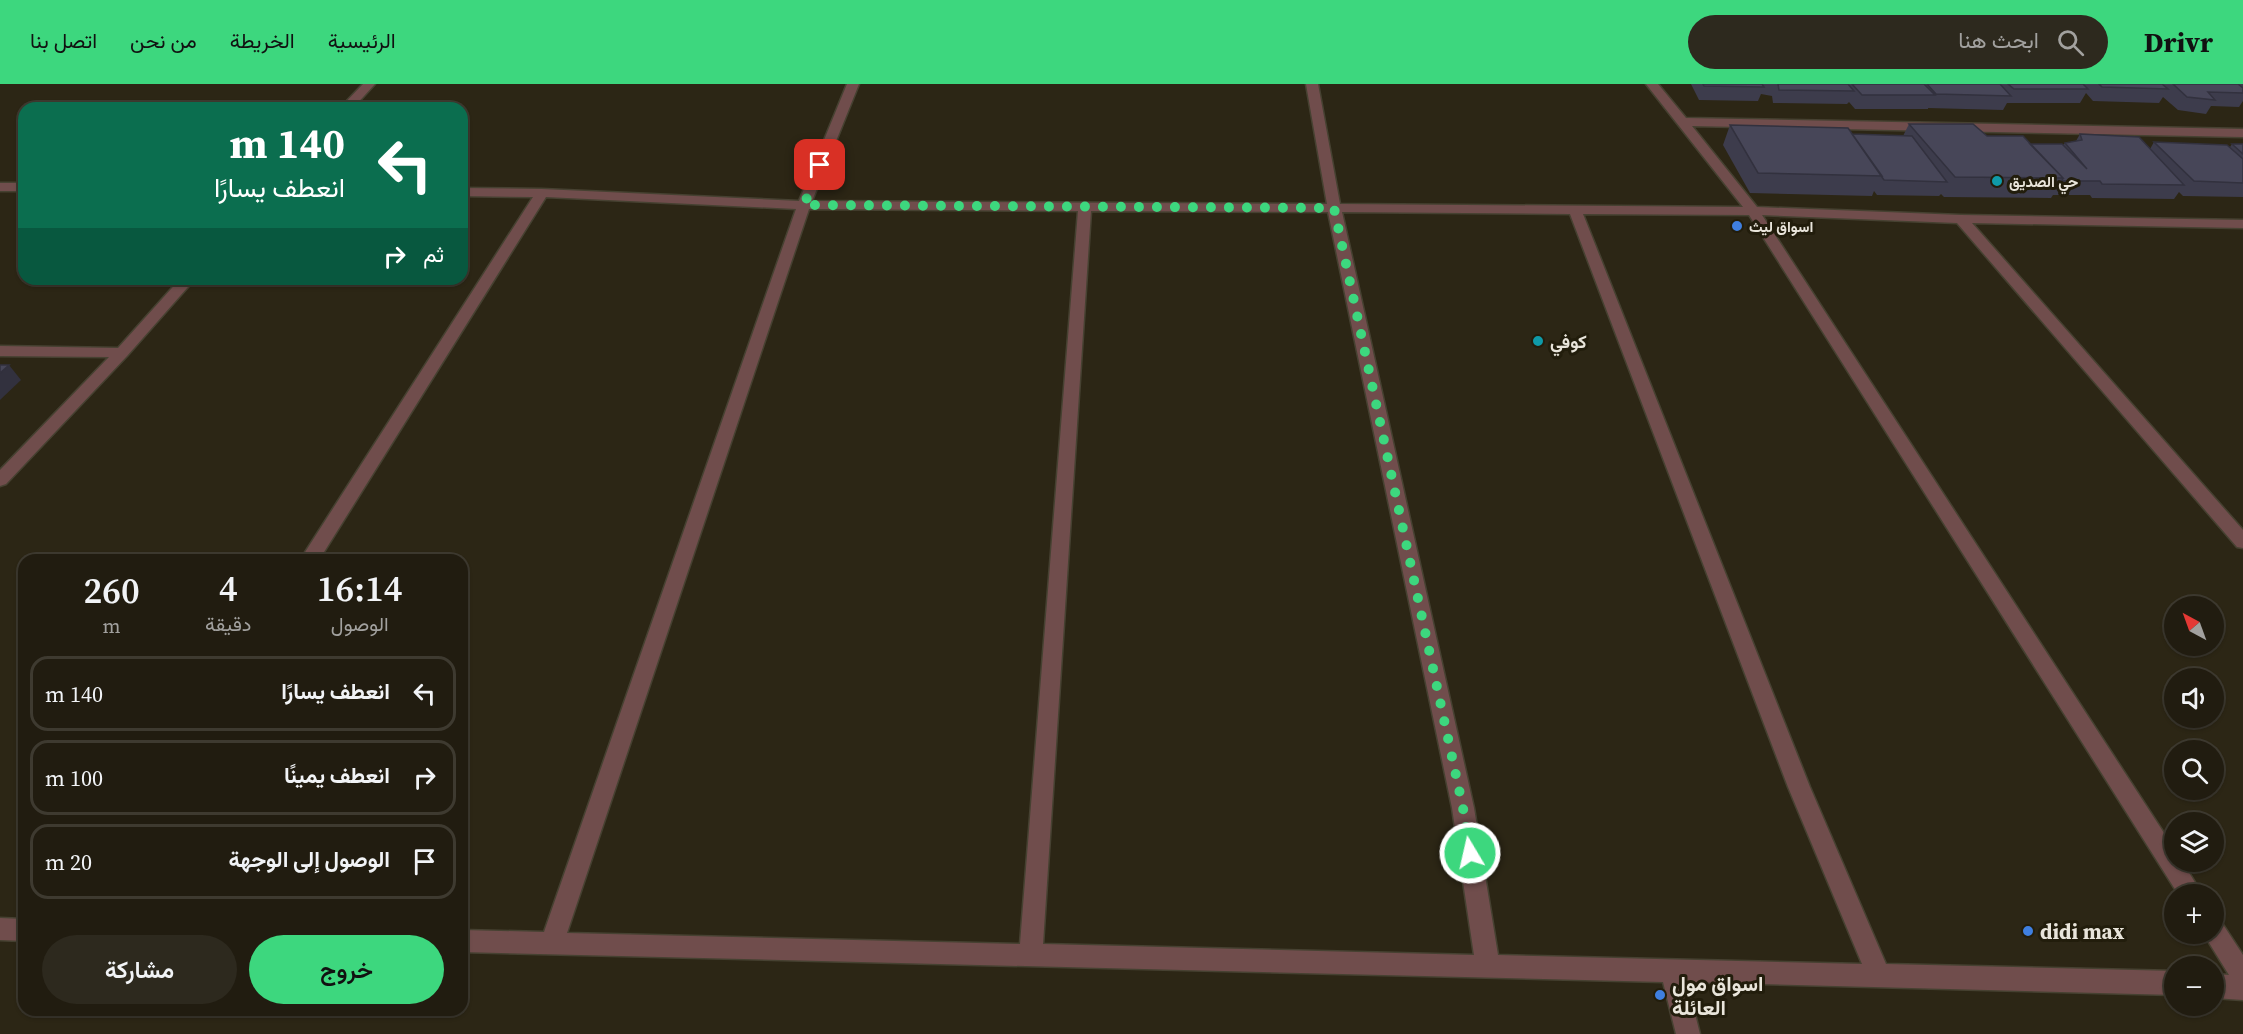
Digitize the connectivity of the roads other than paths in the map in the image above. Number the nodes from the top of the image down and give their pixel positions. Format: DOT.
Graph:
graph roads {
  1 [pos="369,84"];
  2 [pos="853,84"];
  3 [pos="1312,84"];
  4 [pos="1652,84"];
  5 [pos="352,102"];
  6 [pos="1682,122"];
  7 [pos="2243,133"];
  8 [pos="0,187"];
  9 [pos="18,188"];
  10 [pos="468,192"];
  11 [pos="542,193"];
  12 [pos="804,205"];
  13 [pos="1085,207"];
  14 [pos="1334,208"];
  15 [pos="1575,210"];
  16 [pos="1753,211"];
  17 [pos="1961,219"];
  18 [pos="2236,224"];
  19 [pos="2243,236"];
  20 [pos="183,285"];
  21 [pos="0,351"];
  22 [pos="122,353"];
  23 [pos="0,480"];
  24 [pos="2243,542"];
  25 [pos="313,554"];
  26 [pos="2185,884"];
  27 [pos="0,929"];
  28 [pos="18,930"];
  29 [pos="468,941"];
  30 [pos="552,943"];
  31 [pos="2222,944"];
  32 [pos="1031,955"];
  33 [pos="1488,967"];
  34 [pos="1673,972"];
  35 [pos="1879,976"];
  36 [pos="2243,976"];
  37 [pos="2164,983"];
  38 [pos="2224,987"];
  39 [pos="2243,988"];
  40 [pos="1688,1034"];
  1 -- 5 [label="street"];
  2 -- 12 [label="street"];
  3 -- 14 [label="street"];
  4 -- 6 [label="street"];
  6 -- 7 [label="street"];
  6 -- 16 [label="street"];
  8 -- 9 [label="street"];
  10 -- 11 [label="street"];
  11 -- 12 [label="street"];
  11 -- 25 [label="street"];
  12 -- 13 [label="street"];
  12 -- 30 [label="street"];
  13 -- 14 [label="street"];
  13 -- 32 [label="street"];
  14 -- 15 [label="street"];
  14 -- 33 [label="street"];
  15 -- 16 [label="street"];
  15 -- 35 [label="street"];
  16 -- 17 [label="street"];
  16 -- 26 [label="street"];
  17 -- 18 [label="street"];
  17 -- 24 [label="street"];
  18 -- 19 [label="street"];
  20 -- 22 [label="street"];
  21 -- 22 [label="street"];
  22 -- 23 [label="street"];
  27 -- 28 [label="street"];
  29 -- 30 [label="street"];
  30 -- 32 [label="street"];
  31 -- 36 [label="street"];
  32 -- 33 [label="street"];
  33 -- 34 [label="street"];
  34 -- 35 [label="street"];
  34 -- 40 [label="street"];
  35 -- 37 [label="street"];
  38 -- 39 [label="street"];
}
